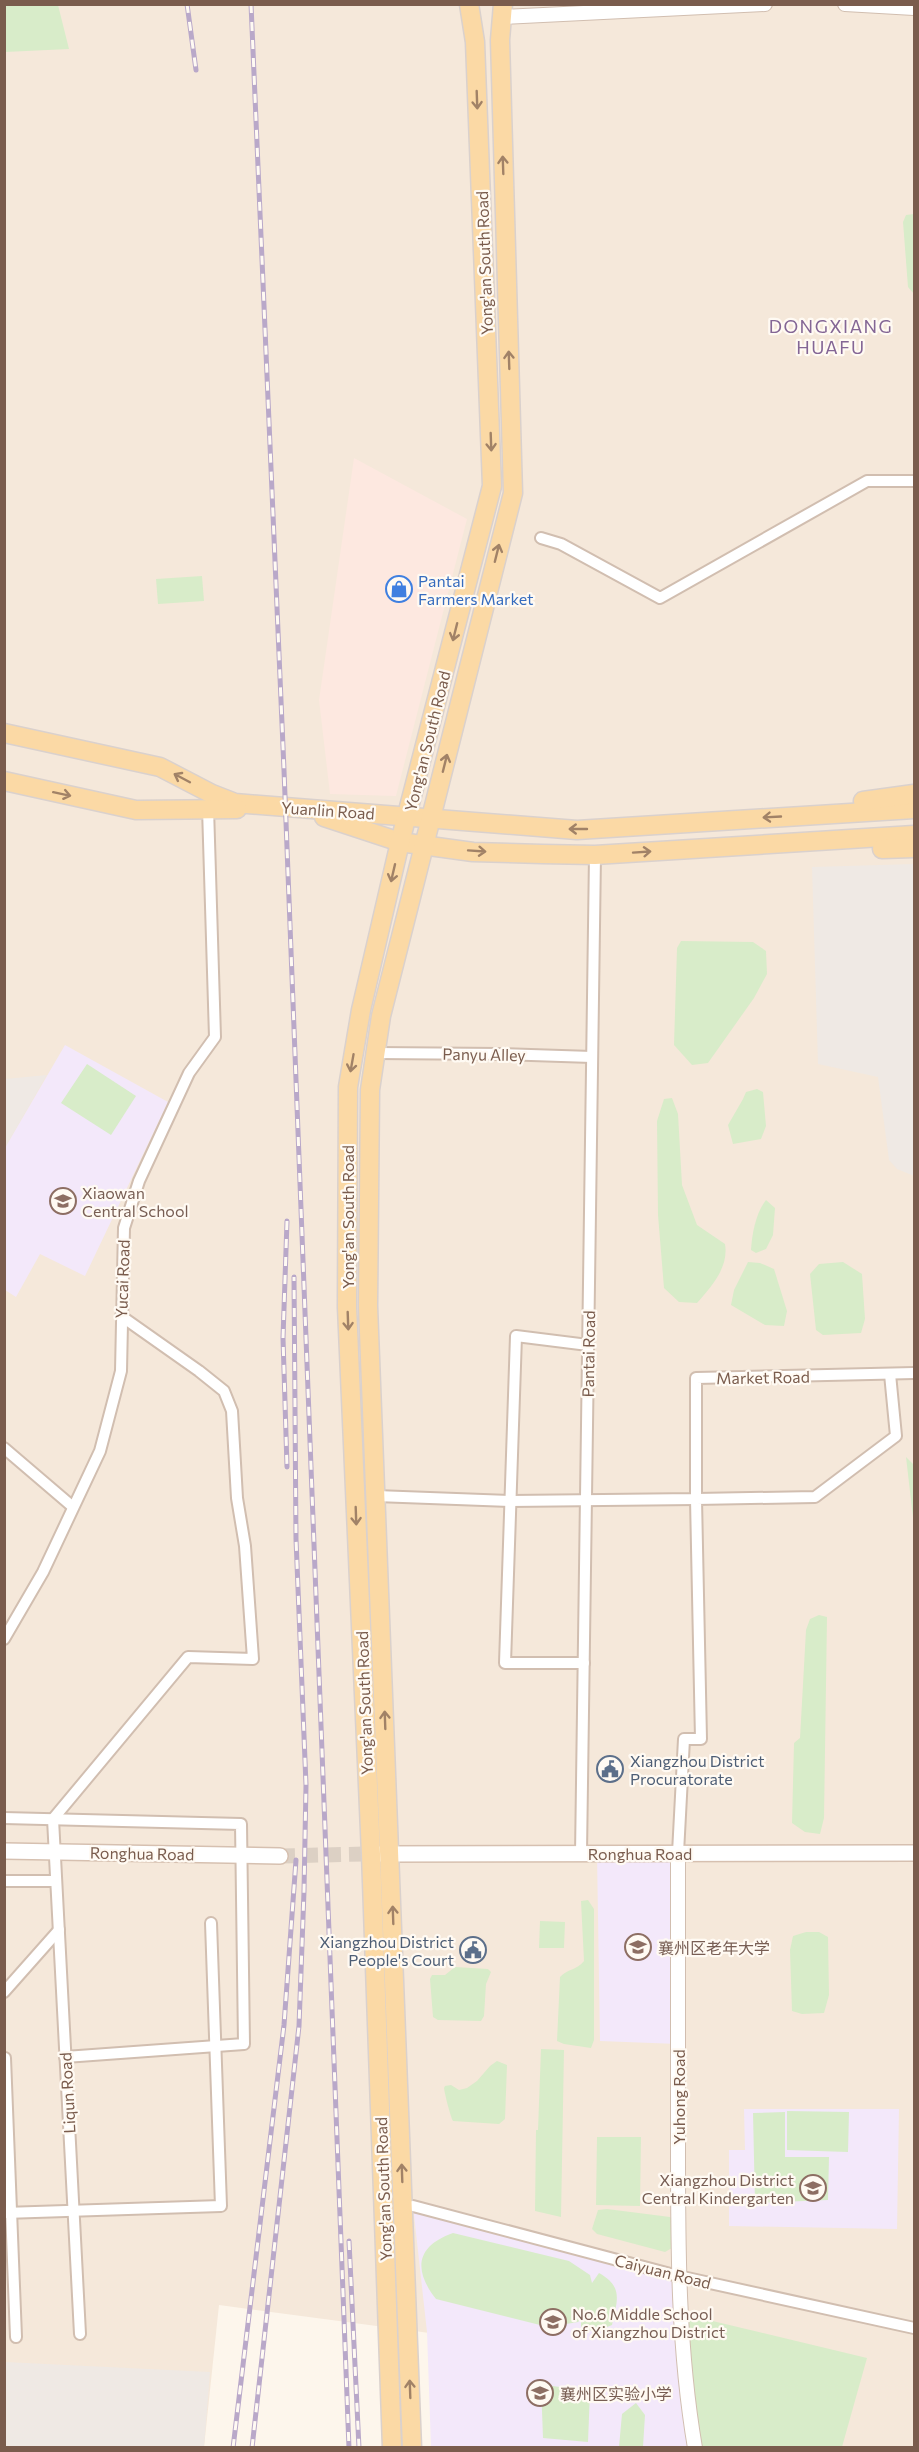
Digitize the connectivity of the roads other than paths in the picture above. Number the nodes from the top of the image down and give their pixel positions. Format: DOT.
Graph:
graph roads {
  1 [pos="471,4"];
  2 [pos="765,4"];
  3 [pos="845,4"];
  4 [pos="501,8"];
  5 [pos="915,8"];
  6 [pos="520,10"];
  7 [pos="915,480"];
  8 [pos="541,538"];
  9 [pos="4,733"];
  10 [pos="4,781"];
  11 [pos="915,794"];
  12 [pos="208,808"];
  13 [pos="915,809"];
  14 [pos="807,815"];
  15 [pos="408,816"];
  16 [pos="430,820"];
  17 [pos="915,835"];
  18 [pos="400,842"];
  19 [pos="806,842"];
  20 [pos="423,845"];
  21 [pos="915,848"];
  22 [pos="595,855"];
  23 [pos="375,1053"];
  24 [pos="592,1057"];
  25 [pos="121,1316"];
  26 [pos="588,1346"];
  27 [pos="915,1373"];
  28 [pos="890,1374"];
  29 [pos="4,1448"];
  30 [pos="376,1496"];
  31 [pos="696,1499"];
  32 [pos="510,1501"];
  33 [pos="585,1501"];
  34 [pos="73,1507"];
  35 [pos="4,1639"];
  36 [pos="584,1663"];
  37 [pos="4,1818"];
  38 [pos="53,1819"];
  39 [pos="4,1851"];
  40 [pos="54,1852"];
  41 [pos="915,1852"];
  42 [pos="678,1853"];
  43 [pos="368,1854"];
  44 [pos="391,1854"];
  45 [pos="581,1854"];
  46 [pos="241,1855"];
  47 [pos="280,1856"];
  48 [pos="4,1881"];
  49 [pos="56,1881"];
  50 [pos="211,1923"];
  51 [pos="59,1930"];
  52 [pos="4,1992"];
  53 [pos="215,2046"];
  54 [pos="65,2057"];
  55 [pos="5,2058"];
  56 [pos="413,2206"];
  57 [pos="73,2211"];
  58 [pos="8,2213"];
  59 [pos="678,2276"];
  60 [pos="915,2328"];
  61 [pos="80,2334"];
  62 [pos="16,2337"];
  63 [pos="392,2448"];
  64 [pos="412,2448"];
  65 [pos="695,2448"];
  1 -- 15 [label="main road, Yong'an South Road, one-way"];
  2 -- 6 [label="street"];
  3 -- 5 [label="street"];
  4 -- 6 [label="street"];
  16 -- 4 [label="main road, Yong'an South Road, one-way"];
  7 -- 8 [label="street"];
  15 -- 9 [label="main road, Yuanlin Road, one-way"];
  10 -- 12 [label="main road, Yuanlin Road, one-way"];
  11 -- 14 [label="main road, Yuanlin Road"];
  12 -- 18 [label="main road, Yuanlin Road"];
  12 -- 25 [label="street, Yucai Road"];
  13 -- 14 [label="main road, Yuanlin Road"];
  14 -- 16 [label="main road, Yuanlin Road, one-way"];
  15 -- 16 [label="main road, Yuanlin Road"];
  15 -- 18 [label="main road, Yong'an South Road"];
  16 -- 20 [label="main road, Yong'an South Road"];
  17 -- 19 [label="main road, Yuanlin Road"];
  18 -- 20 [label="main road, Yuanlin Road"];
  18 -- 43 [label="main road, Yong'an South Road, one-way"];
  19 -- 21 [label="main road, Yuanlin Road"];
  22 -- 19 [label="main road, Yuanlin Road, one-way"];
  20 -- 22 [label="main road, Yuanlin Road, one-way"];
  20 -- 23 [label="main road, Yong'an South Road"];
  22 -- 24 [label="street, Pantai Road"];
  23 -- 24 [label="street, Panyu Alley"];
  23 -- 30 [label="main road, Yong'an South Road"];
  24 -- 26 [label="street, Pantai Road"];
  25 -- 34 [label="street, Yucai Road"];
  25 -- 38 [label="street"];
  26 -- 32 [label="street"];
  26 -- 33 [label="street, Pantai Road"];
  27 -- 28 [label="street, Market Road"];
  28 -- 31 [label="street"];
  28 -- 31 [label="street, Market Road"];
  29 -- 34 [label="street"];
  30 -- 32 [label="street"];
  44 -- 30 [label="main road, Yong'an South Road, one-way"];
  31 -- 33 [label="street"];
  31 -- 42 [label="street"];
  32 -- 33 [label="street"];
  32 -- 36 [label="street"];
  33 -- 36 [label="street, Pantai Road"];
  34 -- 35 [label="street, Yucai Road"];
  36 -- 45 [label="street, Pantai Road"];
  37 -- 38 [label="street"];
  38 -- 40 [label="street, Liqun Road"];
  38 -- 46 [label="street"];
  39 -- 40 [label="main road, Ronghua Road"];
  40 -- 46 [label="main road, Ronghua Road"];
  40 -- 49 [label="street, Liqun Road"];
  41 -- 42 [label="main road, Ronghua Road"];
  42 -- 45 [label="main road, Ronghua Road"];
  42 -- 59 [label="street, Yuhong Road"];
  43 -- 44 [label="main road, Ronghua Road"];
  43 -- 63 [label="main road, Yong'an South Road"];
  44 -- 45 [label="main road, Ronghua Road"];
  64 -- 44 [label="main road, Yong'an South Road, one-way"];
  46 -- 47 [label="main road, Ronghua Road"];
  46 -- 53 [label="street"];
  48 -- 49 [label="street"];
  49 -- 51 [label="street, Liqun Road"];
  50 -- 53 [label="street"];
  51 -- 52 [label="street"];
  51 -- 54 [label="street, Liqun Road"];
  53 -- 54 [label="street"];
  53 -- 57 [label="street"];
  54 -- 57 [label="street, Liqun Road"];
  55 -- 58 [label="street"];
  56 -- 59 [label="street, Caiyuan Road"];
  57 -- 58 [label="street"];
  57 -- 61 [label="street, Liqun Road"];
  58 -- 62 [label="street"];
  59 -- 60 [label="street, Caiyuan Road"];
  59 -- 65 [label="street, Yuhong Road"];
}
